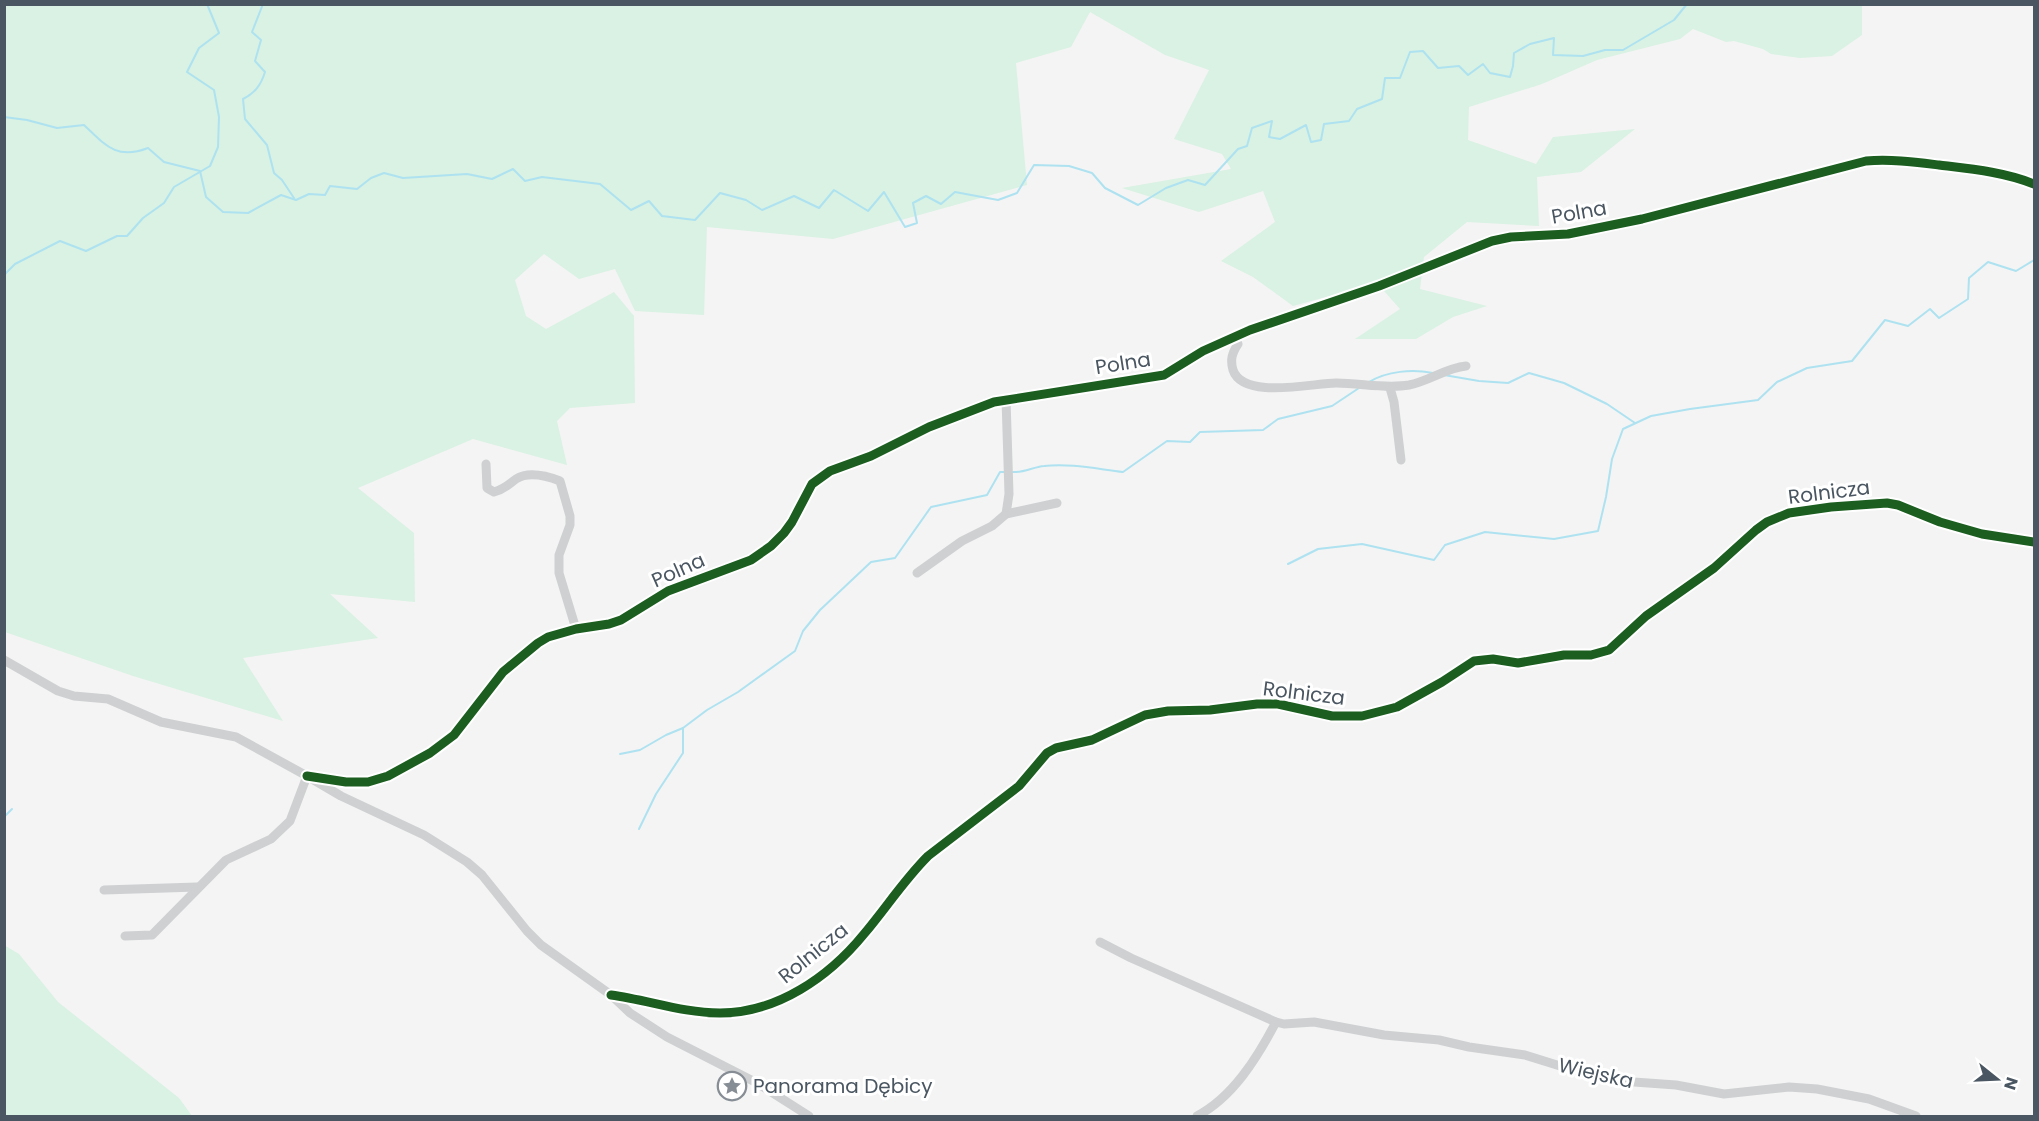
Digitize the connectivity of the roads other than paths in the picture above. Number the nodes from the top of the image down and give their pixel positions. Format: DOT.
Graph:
graph roads {
  1 [pos="2034,184"];
  2 [pos="1234,337"];
  3 [pos="1466,366"];
  4 [pos="1390,388"];
  5 [pos="1006,399"];
  6 [pos="1401,460"];
  7 [pos="486,464"];
  8 [pos="1057,503"];
  9 [pos="1006,514"];
  10 [pos="2034,542"];
  11 [pos="917,573"];
  12 [pos="576,629"];
  13 [pos="4,660"];
  14 [pos="307,776"];
  15 [pos="197,888"];
  16 [pos="104,890"];
  17 [pos="125,936"];
  18 [pos="1100,942"];
  19 [pos="612,995"];
  20 [pos="1276,1022"];
  21 [pos="809,1116"];
  22 [pos="1197,1116"];
  23 [pos="1916,1116"];
  1 -- 2 [label="street, Polna"];
  2 -- 4 [label="street"];
  2 -- 5 [label="street, Polna"];
  3 -- 4 [label="street"];
  4 -- 6 [label="street"];
  5 -- 9 [label="street"];
  5 -- 12 [label="street, Polna"];
  7 -- 12 [label="street"];
  8 -- 9 [label="street"];
  9 -- 11 [label="street"];
  10 -- 19 [label="street, Rolnicza"];
  12 -- 14 [label="street, Polna"];
  13 -- 14 [label="street"];
  14 -- 15 [label="street"];
  14 -- 19 [label="street"];
  15 -- 16 [label="street"];
  15 -- 17 [label="street"];
  18 -- 20 [label="street, Wiejska"];
  19 -- 21 [label="street"];
  20 -- 22 [label="street"];
  20 -- 23 [label="street, Wiejska"];
}
